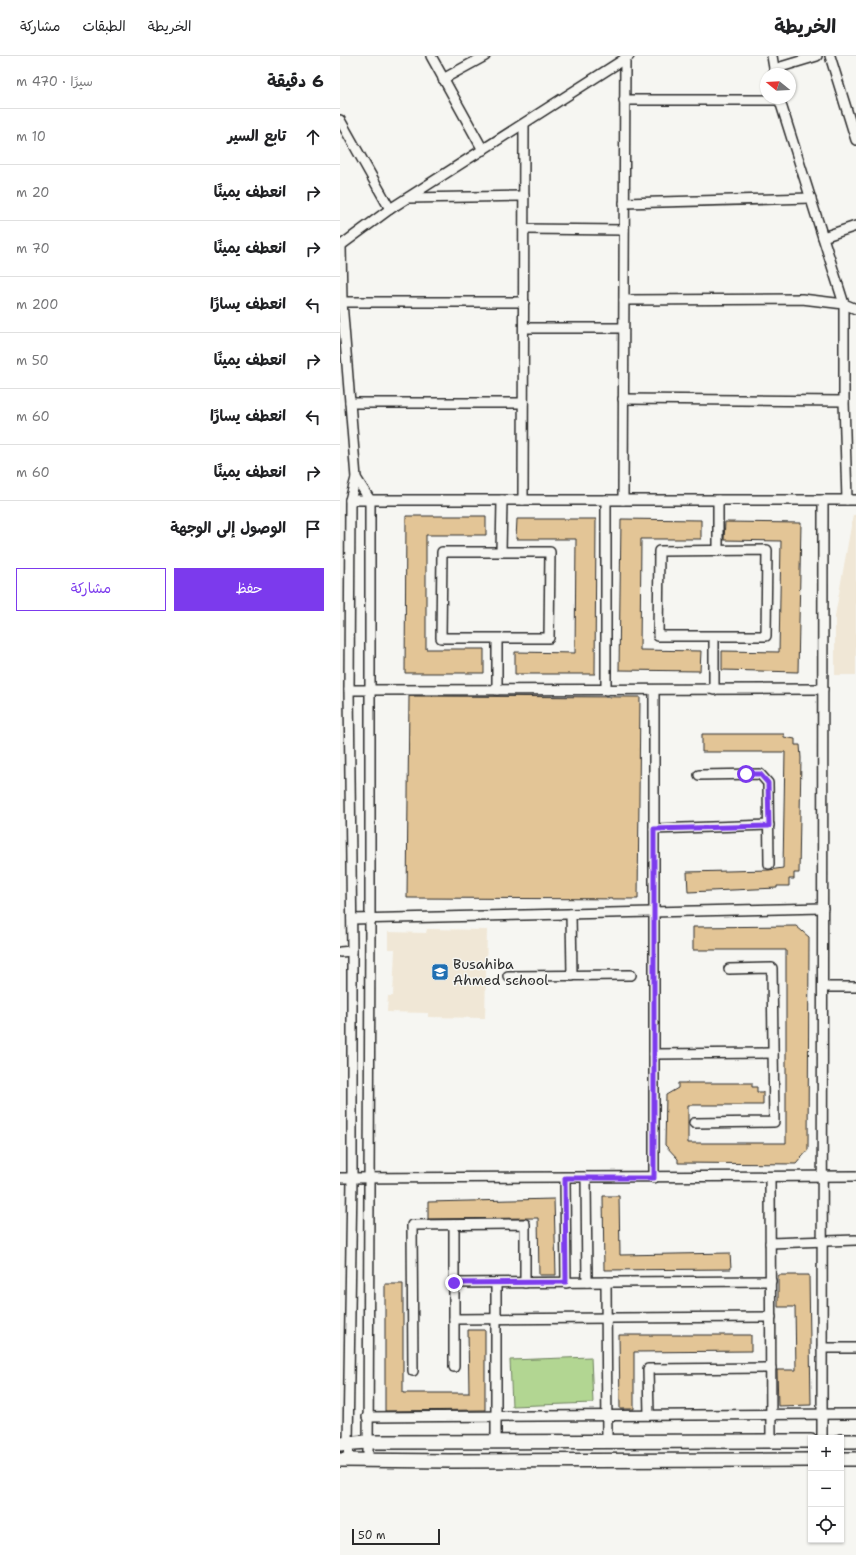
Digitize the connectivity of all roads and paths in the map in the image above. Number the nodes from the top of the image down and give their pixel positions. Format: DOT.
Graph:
graph roads {
  1 [pos="431,56"];
  2 [pos="484,56"];
  3 [pos="772,56"];
  4 [pos="817,56"];
  5 [pos="830,56"];
  6 [pos="627,57"];
  7 [pos="774,68"];
  8 [pos="783,68"];
  9 [pos="444,79"];
  10 [pos="760,99"];
  11 [pos="624,100"];
  12 [pos="781,104"];
  13 [pos="851,109"];
  14 [pos="340,120"];
  15 [pos="524,124"];
  16 [pos="856,140"];
  17 [pos="483,150"];
  18 [pos="524,196"];
  19 [pos="408,198"];
  20 [pos="811,198"];
  21 [pos="624,203"];
  22 [pos="390,210"];
  23 [pos="856,226"];
  24 [pos="524,230"];
  25 [pos="624,230"];
  26 [pos="823,237"];
  27 [pos="340,246"];
  28 [pos="624,300"];
  29 [pos="342,302"];
  30 [pos="524,302"];
  31 [pos="844,304"];
  32 [pos="856,309"];
  33 [pos="524,328"];
  34 [pos="624,328"];
  35 [pos="623,399"];
  36 [pos="844,401"];
  37 [pos="350,403"];
  38 [pos="523,403"];
  39 [pos="356,478"];
  40 [pos="350,500"];
  41 [pos="370,500"];
  42 [pos="502,500"];
  43 [pos="523,500"];
  44 [pos="606,500"];
  45 [pos="623,500"];
  46 [pos="718,500"];
  47 [pos="823,500"];
  48 [pos="852,500"];
  49 [pos="718,551"];
  50 [pos="501,552"];
  51 [pos="714,636"];
  52 [pos="497,638"];
  53 [pos="823,689"];
  54 [pos="348,690"];
  55 [pos="370,690"];
  56 [pos="497,690"];
  57 [pos="606,690"];
  58 [pos="654,690"];
  59 [pos="714,690"];
  60 [pos="699,775"];
  61 [pos="769,826"];
  62 [pos="654,829"];
  63 [pos="769,864"];
  64 [pos="823,908"];
  65 [pos="654,913"];
  66 [pos="571,914"];
  67 [pos="352,919"];
  68 [pos="370,919"];
  69 [pos="352,951"];
  70 [pos="340,952"];
  71 [pos="729,969"];
  72 [pos="632,975"];
  73 [pos="508,976"];
  74 [pos="572,976"];
  75 [pos="822,987"];
  76 [pos="856,987"];
  77 [pos="773,1053"];
  78 [pos="654,1054"];
  79 [pos="694,1123"];
  80 [pos="822,1176"];
  81 [pos="856,1176"];
  82 [pos="770,1177"];
  83 [pos="340,1178"];
  84 [pos="352,1178"];
  85 [pos="565,1178"];
  86 [pos="586,1178"];
  87 [pos="654,1178"];
  88 [pos="369,1179"];
  89 [pos="454,1225"];
  90 [pos="856,1240"];
  91 [pos="822,1241"];
  92 [pos="770,1243"];
  93 [pos="566,1282"];
  94 [pos="587,1282"];
  95 [pos="606,1282"];
  96 [pos="771,1282"];
  97 [pos="454,1283"];
  98 [pos="496,1283"];
  99 [pos="525,1283"];
  100 [pos="607,1318"];
  101 [pos="771,1318"];
  102 [pos="454,1319"];
  103 [pos="496,1319"];
  104 [pos="822,1348"];
  105 [pos="856,1348"];
  106 [pos="454,1367"];
  107 [pos="771,1368"];
  108 [pos="413,1371"];
  109 [pos="344,1402"];
  110 [pos="822,1413"];
  111 [pos="771,1414"];
  112 [pos="856,1414"];
  113 [pos="607,1415"];
  114 [pos="648,1415"];
  115 [pos="496,1416"];
  116 [pos="367,1417"];
  117 [pos="822,1435"];
  118 [pos="771,1441"];
  119 [pos="808,1441"];
  120 [pos="844,1441"];
  121 [pos="856,1441"];
  122 [pos="368,1442"];
  123 [pos="496,1442"];
  124 [pos="607,1442"];
  125 [pos="344,1444"];
  126 [pos="844,1459"];
  127 [pos="856,1459"];
  128 [pos="344,1460"];
  129 [pos="808,1460"];
  130 [pos="368,1461"];
  1 -- 9 [label="street"];
  2 -- 9 [label="street"];
  3 -- 7 [label="street"];
  4 -- 8 [label="street"];
  5 -- 13 [label="street"];
  6 -- 11 [label="street"];
  6 -- 15 [label="street"];
  9 -- 17 [label="street"];
  10 -- 11 [label="street"];
  11 -- 21 [label="street"];
  12 -- 20 [label="street"];
  13 -- 16 [label="street"];
  14 -- 22 [label="street"];
  15 -- 17 [label="street"];
  15 -- 18 [label="street"];
  17 -- 19 [label="street"];
  18 -- 19 [label="street"];
  18 -- 24 [label="street"];
  19 -- 22 [label="street"];
  20 -- 21 [label="street"];
  20 -- 26 [label="street"];
  21 -- 25 [label="street"];
  22 -- 27 [label="street"];
  23 -- 26 [label="street"];
  24 -- 25 [label="street"];
  24 -- 30 [label="street"];
  25 -- 28 [label="street"];
  26 -- 31 [label="street"];
  27 -- 29 [label="street"];
  28 -- 31 [label="street"];
  28 -- 34 [label="street"];
  29 -- 30 [label="street"];
  29 -- 37 [label="street"];
  30 -- 33 [label="street"];
  31 -- 32 [label="street"];
  31 -- 36 [label="street"];
  33 -- 34 [label="street"];
  33 -- 38 [label="street"];
  34 -- 35 [label="street"];
  35 -- 36 [label="street"];
  35 -- 45 [label="street"];
  36 -- 48 [label="street"];
  37 -- 38 [label="street"];
  37 -- 39 [label="street"];
  38 -- 43 [label="street"];
  39 -- 40 [label="street"];
  39 -- 41 [label="street"];
  40 -- 41 [label="street"];
  40 -- 54 [label="street"];
  41 -- 42 [label="street"];
  41 -- 55 [label="street"];
  42 -- 43 [label="street"];
  42 -- 50 [label="street"];
  43 -- 44 [label="street"];
  44 -- 45 [label="street"];
  44 -- 57 [label="street"];
  45 -- 46 [label="street"];
  46 -- 47 [label="street"];
  46 -- 49 [label="street"];
  47 -- 48 [label="street"];
  47 -- 53 [label="street"];
  49 -- 51 [label="street"];
  49 -- 51 [label="street"];
  50 -- 52 [label="street"];
  50 -- 52 [label="street"];
  51 -- 59 [label="street"];
  52 -- 56 [label="street"];
  53 -- 59 [label="street"];
  53 -- 64 [label="street"];
  54 -- 55 [label="street"];
  54 -- 67 [label="street"];
  55 -- 56 [label="street"];
  55 -- 68 [label="street"];
  56 -- 57 [label="street"];
  57 -- 58 [label="street"];
  58 -- 59 [label="street"];
  58 -- 62 [label="street"];
  60 -- 61 [label="street"];
  61 -- 62 [label="street"];
  61 -- 63 [label="street"];
  62 -- 65 [label="street"];
  64 -- 65 [label="street"];
  64 -- 75 [label="street"];
  65 -- 66 [label="street"];
  65 -- 78 [label="street"];
  66 -- 68 [label="street"];
  66 -- 74 [label="street"];
  67 -- 68 [label="street"];
  67 -- 69 [label="street"];
  68 -- 88 [label="street"];
  69 -- 70 [label="street"];
  69 -- 84 [label="street"];
  71 -- 77 [label="street"];
  72 -- 74 [label="street"];
  73 -- 74 [label="street"];
  75 -- 76 [label="street"];
  75 -- 80 [label="street"];
  77 -- 78 [label="street"];
  77 -- 79 [label="street"];
  78 -- 87 [label="street"];
  80 -- 81 [label="street"];
  80 -- 82 [label="street"];
  80 -- 91 [label="street"];
  82 -- 87 [label="street"];
  82 -- 92 [label="street"];
  83 -- 84 [label="street"];
  84 -- 88 [label="street"];
  84 -- 109 [label="street"];
  85 -- 86 [label="street"];
  85 -- 88 [label="street"];
  85 -- 93 [label="street"];
  86 -- 87 [label="street"];
  86 -- 94 [label="street"];
  88 -- 116 [label="street"];
  89 -- 97 [label="street"];
  89 -- 99 [label="street"];
  89 -- 108 [label="street"];
  90 -- 91 [label="street"];
  91 -- 92 [label="street"];
  91 -- 104 [label="street"];
  92 -- 96 [label="street"];
  93 -- 94 [label="street"];
  93 -- 99 [label="street"];
  94 -- 95 [label="street"];
  95 -- 96 [label="street"];
  95 -- 100 [label="street"];
  96 -- 101 [label="street"];
  97 -- 98 [label="street"];
  97 -- 102 [label="street"];
  98 -- 99 [label="street"];
  98 -- 103 [label="street"];
  100 -- 101 [label="street"];
  100 -- 103 [label="street"];
  100 -- 113 [label="street"];
  101 -- 107 [label="street"];
  102 -- 103 [label="street"];
  102 -- 106 [label="street"];
  103 -- 115 [label="street"];
  104 -- 105 [label="street"];
  104 -- 110 [label="street"];
  107 -- 111 [label="street"];
  107 -- 114 [label="street"];
  109 -- 125 [label="street"];
  110 -- 111 [label="street"];
  110 -- 112 [label="street"];
  110 -- 117 [label="street"];
  111 -- 114 [label="street"];
  111 -- 118 [label="street"];
  113 -- 114 [label="street"];
  113 -- 115 [label="street"];
  113 -- 124 [label="street"];
  115 -- 116 [label="street"];
  115 -- 123 [label="street"];
  116 -- 122 [label="street"];
  118 -- 119 [label="main road"];
  118 -- 124 [label="main road"];
  120 -- 121 [label="main road"];
  122 -- 123 [label="main road"];
  122 -- 125 [label="main road"];
  122 -- 130 [label="street"];
  123 -- 124 [label="main road"];
  125 -- 128 [label="street"];
  126 -- 127 [label="main road"];
  128 -- 130 [label="main road"];
  129 -- 130 [label="main road"];
}
